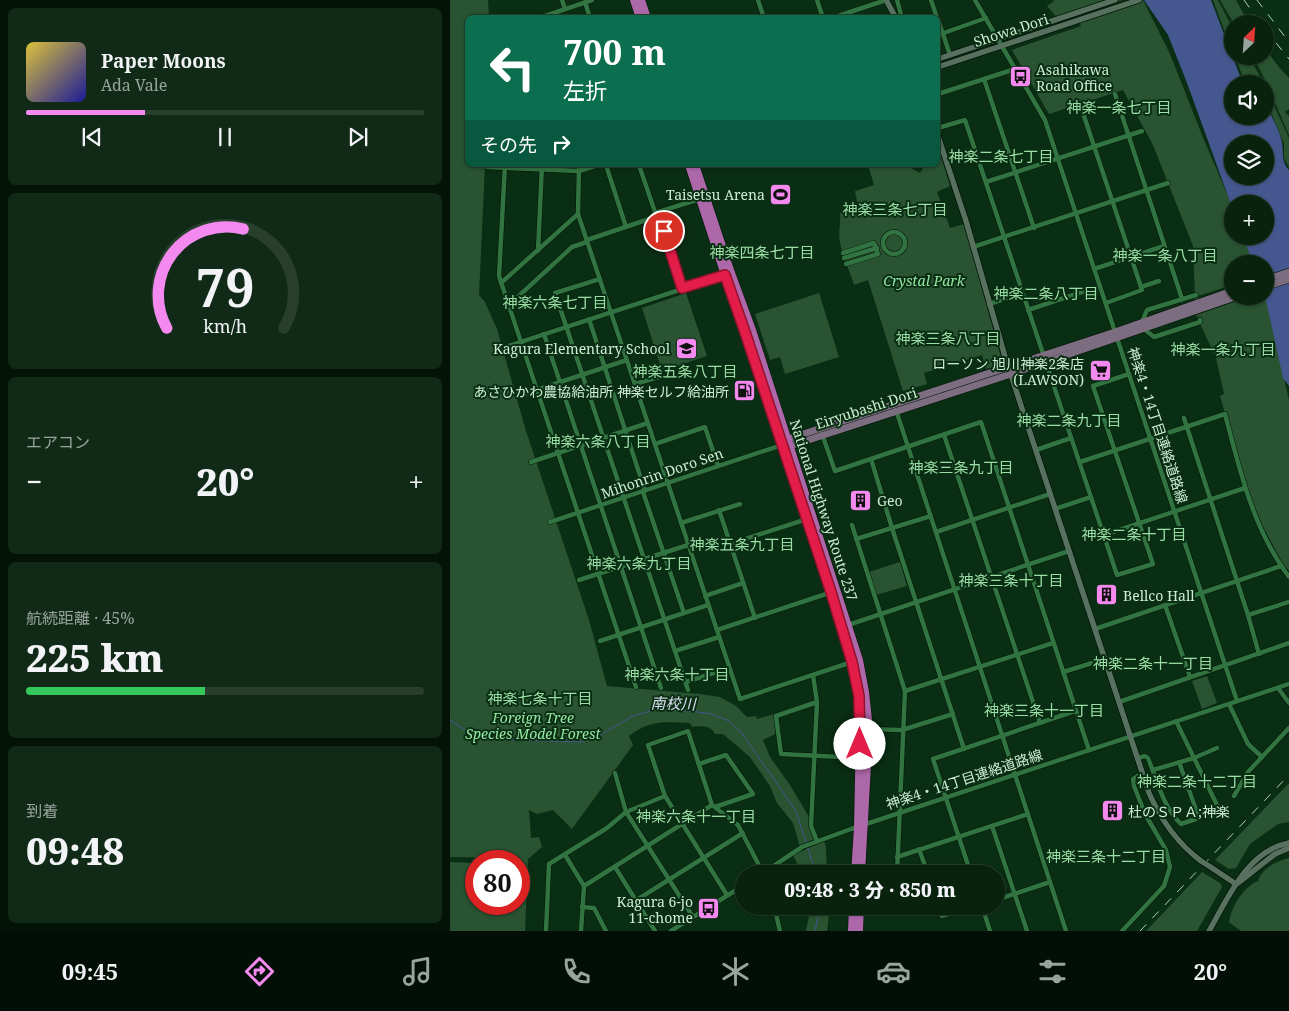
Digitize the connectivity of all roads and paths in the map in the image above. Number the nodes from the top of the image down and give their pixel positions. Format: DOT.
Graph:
graph roads {
  1 [pos="562,0"];
  2 [pos="592,0"];
  3 [pos="634,0"];
  4 [pos="641,0"];
  5 [pos="758,0"];
  6 [pos="817,0"];
  7 [pos="886,0"];
  8 [pos="897,0"];
  9 [pos="931,0"];
  10 [pos="975,0"];
  11 [pos="1115,0"];
  12 [pos="1139,0"];
  13 [pos="585,2"];
  14 [pos="565,9"];
  15 [pos="556,12"];
  16 [pos="548,15"];
  17 [pos="557,15"];
  18 [pos="589,15"];
  19 [pos="639,15"];
  20 [pos="646,15"];
  21 [pos="763,15"];
  22 [pos="822,15"];
  23 [pos="841,15"];
  24 [pos="894,15"];
  25 [pos="901,15"];
  26 [pos="936,15"];
  27 [pos="986,18"];
  28 [pos="940,34"];
  29 [pos="998,39"];
  30 [pos="1002,46"];
  31 [pos="950,55"];
  32 [pos="940,58"];
  33 [pos="940,66"];
  34 [pos="1015,68"];
  35 [pos="984,79"];
  36 [pos="940,93"];
  37 [pos="1115,94"];
  38 [pos="1081,107"];
  39 [pos="940,127"];
  40 [pos="1142,131"];
  41 [pos="1128,136"];
  42 [pos="940,142"];
  43 [pos="1094,146"];
  44 [pos="1057,158"];
  45 [pos="505,167"];
  46 [pos="541,167"];
  47 [pos="579,167"];
  48 [pos="592,167"];
  49 [pos="607,167"];
  50 [pos="640,167"];
  51 [pos="690,167"];
  52 [pos="696,167"];
  53 [pos="579,171"];
  54 [pos="1016,173"];
  55 [pos="986,182"];
  56 [pos="1168,183"];
  57 [pos="1147,190"];
  58 [pos="700,198"];
  59 [pos="1112,201"];
  60 [pos="1076,213"];
  61 [pos="578,214"];
  62 [pos="657,214"];
  63 [pos="626,227"];
  64 [pos="1034,228"];
  65 [pos="1005,237"];
  66 [pos="587,241"];
  67 [pos="883,246"];
  68 [pos="1164,246"];
  69 [pos="974,248"];
  70 [pos="538,250"];
  71 [pos="1130,257"];
  72 [pos="846,264"];
  73 [pos="1094,269"];
  74 [pos="1289,272"];
  75 [pos="728,274"];
  76 [pos="1274,277"];
  77 [pos="600,278"];
  78 [pos="1289,279"];
  79 [pos="1159,281"];
  80 [pos="501,283"];
  81 [pos="1274,284"];
  82 [pos="1100,286"];
  83 [pos="1141,287"];
  84 [pos="682,288"];
  85 [pos="1023,293"];
  86 [pos="1196,295"];
  87 [pos="1224,296"];
  88 [pos="1224,298"];
  89 [pos="1182,299"];
  90 [pos="1218,299"];
  91 [pos="1106,303"];
  92 [pos="989,304"];
  93 [pos="509,305"];
  94 [pos="1028,310"];
  95 [pos="611,312"];
  96 [pos="589,319"];
  97 [pos="1200,320"];
  98 [pos="566,326"];
  99 [pos="1143,326"];
  100 [pos="544,334"];
  101 [pos="1116,335"];
  102 [pos="521,342"];
  103 [pos="505,347"];
  104 [pos="1045,358"];
  105 [pos="627,360"];
  106 [pos="1008,366"];
  107 [pos="604,368"];
  108 [pos="1010,374"];
  109 [pos="1129,374"];
  110 [pos="582,375"];
  111 [pos="659,377"];
  112 [pos="560,383"];
  113 [pos="635,384"];
  114 [pos="536,390"];
  115 [pos="521,395"];
  116 [pos="895,407"];
  117 [pos="1184,418"];
  118 [pos="648,423"];
  119 [pos="1187,427"];
  120 [pos="625,430"];
  121 [pos="821,432"];
  122 [pos="944,435"];
  123 [pos="604,438"];
  124 [pos="1071,438"];
  125 [pos="1151,439"];
  126 [pos="787,443"];
  127 [pos="655,444"];
  128 [pos="580,445"];
  129 [pos="908,447"];
  130 [pos="1036,450"];
  131 [pos="1114,451"];
  132 [pos="558,453"];
  133 [pos="871,459"];
  134 [pos="531,462"];
  135 [pos="1080,462"];
  136 [pos="718,466"];
  137 [pos="668,483"];
  138 [pos="1245,488"];
  139 [pos="644,492"];
  140 [pos="1050,494"];
  141 [pos="1091,497"];
  142 [pos="624,498"];
  143 [pos="1210,500"];
  144 [pos="740,504"];
  145 [pos="600,506"];
  146 [pos="1009,507"];
  147 [pos="1055,509"];
  148 [pos="719,510"];
  149 [pos="1174,511"];
  150 [pos="578,513"];
  151 [pos="931,516"];
  152 [pos="810,518"];
  153 [pos="972,519"];
  154 [pos="550,522"];
  155 [pos="681,523"];
  156 [pos="1139,523"];
  157 [pos="852,525"];
  158 [pos="892,528"];
  159 [pos="936,532"];
  160 [pos="1104,535"];
  161 [pos="856,540"];
  162 [pos="730,544"];
  163 [pos="688,545"];
  164 [pos="1069,551"];
  165 [pos="663,553"];
  166 [pos="644,559"];
  167 [pos="1027,565"];
  168 [pos="1281,566"];
  169 [pos="621,567"];
  170 [pos="598,574"];
  171 [pos="991,577"];
  172 [pos="1289,577"];
  173 [pos="579,580"];
  174 [pos="1237,581"];
  175 [pos="743,583"];
  176 [pos="954,588"];
  177 [pos="834,592"];
  178 [pos="1202,593"];
  179 [pos="705,596"];
  180 [pos="916,601"];
  181 [pos="1289,602"];
  182 [pos="708,605"];
  183 [pos="1166,605"];
  184 [pos="684,613"];
  185 [pos="880,614"];
  186 [pos="1248,615"];
  187 [pos="754,618"];
  188 [pos="664,620"];
  189 [pos="845,626"];
  190 [pos="640,627"];
  191 [pos="1095,629"];
  192 [pos="717,630"];
  193 [pos="618,635"];
  194 [pos="719,637"];
  195 [pos="600,641"];
  196 [pos="1053,643"];
  197 [pos="1289,643"];
  198 [pos="675,651"];
  199 [pos="1017,654"];
  200 [pos="1259,654"];
  201 [pos="1105,659"];
  202 [pos="856,661"];
  203 [pos="1225,665"];
  204 [pos="980,666"];
  205 [pos="730,668"];
  206 [pos="1063,672"];
  207 [pos="813,675"];
  208 [pos="1190,677"];
  209 [pos="942,680"];
  210 [pos="686,682"];
  211 [pos="1289,684"];
  212 [pos="636,687"];
  213 [pos="661,688"];
  214 [pos="1278,688"];
  215 [pos="688,690"];
  216 [pos="905,691"];
  217 [pos="1237,701"];
  218 [pos="817,702"];
  219 [pos="1119,702"];
  220 [pos="1289,703"];
  221 [pos="1229,704"];
  222 [pos="1075,711"];
  223 [pos="953,714"];
  224 [pos="1176,721"];
  225 [pos="1040,723"];
  226 [pos="1289,728"];
  227 [pos="865,729"];
  228 [pos="902,730"];
  229 [pos="1002,736"];
  230 [pos="1130,736"];
  231 [pos="1217,748"];
  232 [pos="964,749"];
  233 [pos="1089,750"];
  234 [pos="815,756"];
  235 [pos="1262,757"];
  236 [pos="863,758"];
  237 [pos="1138,758"];
  238 [pos="1194,758"];
  239 [pos="1179,762"];
  240 [pos="699,764"];
  241 [pos="1153,770"];
  242 [pos="1142,772"];
  243 [pos="616,773"];
  244 [pos="1015,775"];
  245 [pos="665,796"];
  246 [pos="1234,796"];
  247 [pos="946,798"];
  248 [pos="713,806"];
  249 [pos="626,812"];
  250 [pos="900,813"];
  251 [pos="1028,814"];
  252 [pos="1230,817"];
  253 [pos="682,824"];
  254 [pos="861,826"];
  255 [pos="992,826"];
  256 [pos="743,833"];
  257 [pos="958,836"];
  258 [pos="816,841"];
  259 [pos="1289,843"];
  260 [pos="648,846"];
  261 [pos="1289,848"];
  262 [pos="919,849"];
  263 [pos="566,854"];
  264 [pos="897,857"];
  265 [pos="703,858"];
  266 [pos="758,865"];
  267 [pos="775,865"];
  268 [pos="856,865"];
  269 [pos="861,865"];
  270 [pos="897,865"];
  271 [pos="925,865"];
  272 [pos="968,865"];
  273 [pos="614,867"];
  274 [pos="669,879"];
  275 [pos="1050,882"];
  276 [pos="1236,884"];
  277 [pos="584,886"];
  278 [pos="735,890"];
  279 [pos="1014,894"];
  280 [pos="727,895"];
  281 [pos="1005,897"];
  282 [pos="636,901"];
  283 [pos="582,907"];
  284 [pos="776,915"];
  285 [pos="853,915"];
  286 [pos="860,915"];
  287 [pos="985,915"];
  288 [pos="693,917"];
  289 [pos="546,931"];
  290 [pos="581,931"];
  291 [pos="606,931"];
  292 [pos="655,931"];
  293 [pos="671,931"];
  294 [pos="780,931"];
  295 [pos="852,931"];
  296 [pos="859,931"];
  297 [pos="990,931"];
  298 [pos="1027,931"];
  299 [pos="1066,931"];
  300 [pos="1122,931"];
  301 [pos="1209,931"];
  1 -- 14 [label="street"];
  2 -- 13 [label="street"];
  3 -- 19 [label="highway"];
  4 -- 20 [label="highway"];
  5 -- 21 [label="street"];
  6 -- 22 [label="street"];
  7 -- 23 [label="street"];
  7 -- 24 [label="street"];
  8 -- 25 [label="street"];
  9 -- 26 [label="street"];
  10 -- 27 [label="street, 神楽4・14丁目連絡道路線"];
  11 -- 29 [label="street, Showa Dori"];
  12 -- 30 [label="street, Showa Dori"];
  13 -- 14 [label="street"];
  13 -- 18 [label="street"];
  14 -- 15 [label="street"];
  15 -- 16 [label="street"];
  15 -- 17 [label="street"];
  27 -- 28 [label="street"];
  27 -- 29 [label="street, 神楽4・14丁目連絡道路線"];
  28 -- 31 [label="street"];
  29 -- 30 [label="street, 神楽4・14丁目連絡道路線"];
  29 -- 31 [label="street, Showa Dori"];
  30 -- 33 [label="street, Showa Dori"];
  30 -- 34 [label="street, 神楽4・14丁目連絡道路線"];
  31 -- 32 [label="street, Showa Dori"];
  34 -- 35 [label="street"];
  34 -- 44 [label="street, 神楽4・14丁目連絡道路線"];
  35 -- 36 [label="street"];
  35 -- 54 [label="street"];
  37 -- 41 [label="street"];
  38 -- 43 [label="street"];
  39 -- 55 [label="street"];
  40 -- 41 [label="street"];
  41 -- 43 [label="street"];
  41 -- 57 [label="street"];
  42 -- 69 [label="street"];
  43 -- 44 [label="street"];
  43 -- 59 [label="street"];
  44 -- 54 [label="street"];
  44 -- 60 [label="street, 神楽4・14丁目連絡道路線"];
  45 -- 80 [label="street"];
  46 -- 53 [label="street"];
  46 -- 70 [label="street"];
  47 -- 53 [label="street"];
  48 -- 53 [label="street"];
  49 -- 63 [label="street"];
  50 -- 62 [label="street"];
  51 -- 58 [label="highway, National Highway Route 237"];
  52 -- 75 [label="highway, National Highway Route 237"];
  53 -- 61 [label="street"];
  54 -- 55 [label="street"];
  54 -- 64 [label="street"];
  55 -- 65 [label="street"];
  56 -- 57 [label="street"];
  57 -- 59 [label="street"];
  57 -- 68 [label="street"];
  58 -- 62 [label="street"];
  58 -- 75 [label="highway, National Highway Route 237"];
  59 -- 60 [label="street"];
  59 -- 71 [label="street"];
  60 -- 64 [label="street"];
  60 -- 73 [label="street, 神楽4・14丁目連絡道路線"];
  61 -- 66 [label="street"];
  61 -- 70 [label="street"];
  62 -- 63 [label="street"];
  62 -- 84 [label="street"];
  63 -- 66 [label="street"];
  64 -- 65 [label="street"];
  65 -- 69 [label="street"];
  65 -- 85 [label="street"];
  66 -- 77 [label="street"];
  66 -- 93 [label="street"];
  67 -- 67 [label="street"];
  67 -- 72 [label="street"];
  68 -- 71 [label="street"];
  68 -- 89 [label="street"];
  69 -- 92 [label="street"];
  70 -- 80 [label="street"];
  71 -- 73 [label="street"];
  71 -- 83 [label="street"];
  73 -- 82 [label="street, 神楽4・14丁目連絡道路線"];
  74 -- 76 [label="main road"];
  75 -- 84 [label="street"];
  75 -- 126 [label="highway, National Highway Route 237"];
  77 -- 95 [label="street"];
  77 -- 98 [label="street"];
  78 -- 81 [label="main road"];
  79 -- 83 [label="street"];
  80 -- 93 [label="street"];
  82 -- 91 [label="street, 神楽4・14丁目連絡道路線"];
  82 -- 94 [label="street"];
  83 -- 91 [label="street"];
  84 -- 95 [label="street"];
  85 -- 92 [label="street"];
  85 -- 94 [label="street"];
  86 -- 89 [label="street"];
  87 -- 90 [label="main road, Eiryubashi Dori"];
  88 -- 90 [label="main road, Eiryubashi Dori"];
  89 -- 99 [label="street"];
  90 -- 99 [label="main road, Eiryubashi Dori"];
  91 -- 101 [label="street, 神楽4・14丁目連絡道路線"];
  92 -- 106 [label="street"];
  93 -- 102 [label="street"];
  94 -- 104 [label="street"];
  95 -- 96 [label="street"];
  95 -- 105 [label="street"];
  96 -- 98 [label="street"];
  96 -- 107 [label="street"];
  97 -- 99 [label="street"];
  98 -- 100 [label="street"];
  98 -- 110 [label="street"];
  99 -- 101 [label="main road, Eiryubashi Dori"];
  100 -- 102 [label="street"];
  100 -- 112 [label="street"];
  101 -- 104 [label="main road, Eiryubashi Dori"];
  101 -- 109 [label="street, 神楽4・14丁目連絡道路線"];
  102 -- 103 [label="street"];
  102 -- 114 [label="street"];
  104 -- 106 [label="main road, Eiryubashi Dori"];
  104 -- 108 [label="main road, Eiryubashi Dori"];
  104 -- 124 [label="street"];
  105 -- 107 [label="street"];
  105 -- 113 [label="street"];
  106 -- 108 [label="street"];
  106 -- 116 [label="main road, Eiryubashi Dori"];
  107 -- 110 [label="street"];
  107 -- 120 [label="street"];
  108 -- 116 [label="main road, Eiryubashi Dori"];
  108 -- 130 [label="street"];
  109 -- 125 [label="street, 神楽4・14丁目連絡道路線"];
  109 -- 131 [label="street"];
  110 -- 112 [label="street"];
  110 -- 123 [label="street"];
  111 -- 113 [label="street"];
  112 -- 114 [label="street"];
  112 -- 128 [label="street"];
  113 -- 118 [label="street"];
  114 -- 115 [label="street"];
  114 -- 132 [label="street"];
  116 -- 121 [label="main road, Eiryubashi Dori"];
  116 -- 129 [label="street"];
  117 -- 119 [label="street"];
  118 -- 120 [label="street"];
  118 -- 127 [label="street"];
  119 -- 125 [label="street"];
  119 -- 138 [label="street"];
  119 -- 143 [label="street"];
  120 -- 123 [label="street"];
  120 -- 139 [label="street"];
  121 -- 126 [label="main road, Eiryubashi Dori"];
  121 -- 133 [label="street"];
  122 -- 129 [label="street"];
  122 -- 146 [label="street"];
  122 -- 153 [label="street"];
  123 -- 128 [label="street"];
  123 -- 142 [label="street"];
  124 -- 130 [label="street"];
  124 -- 135 [label="street"];
  125 -- 131 [label="street"];
  125 -- 149 [label="street, 神楽4・14丁目連絡道路線"];
  126 -- 136 [label="street, Mihonrin Doro Sen"];
  126 -- 152 [label="highway, National Highway Route 237"];
  127 -- 136 [label="street"];
  127 -- 137 [label="street"];
  128 -- 132 [label="street"];
  128 -- 145 [label="street"];
  129 -- 133 [label="street"];
  129 -- 151 [label="street"];
  130 -- 140 [label="street"];
  131 -- 135 [label="street"];
  131 -- 156 [label="street"];
  132 -- 134 [label="street"];
  132 -- 150 [label="street"];
  133 -- 158 [label="street"];
  135 -- 141 [label="street"];
  136 -- 137 [label="street, Mihonrin Doro Sen"];
  137 -- 139 [label="street, Mihonrin Doro Sen"];
  137 -- 155 [label="street"];
  138 -- 143 [label="street"];
  138 -- 168 [label="street"];
  139 -- 142 [label="street, Mihonrin Doro Sen"];
  139 -- 165 [label="street"];
  140 -- 146 [label="street"];
  140 -- 147 [label="street"];
  141 -- 147 [label="street"];
  141 -- 160 [label="street"];
  142 -- 145 [label="street, Mihonrin Doro Sen"];
  142 -- 166 [label="street"];
  143 -- 149 [label="street"];
  143 -- 174 [label="street"];
  144 -- 148 [label="street"];
  145 -- 150 [label="street, Mihonrin Doro Sen"];
  145 -- 169 [label="street"];
  146 -- 153 [label="street"];
  146 -- 167 [label="street"];
  147 -- 164 [label="street"];
  148 -- 155 [label="street"];
  148 -- 162 [label="street"];
  149 -- 156 [label="street"];
  149 -- 178 [label="street, 神楽4・14丁目連絡道路線"];
  150 -- 154 [label="street, Mihonrin Doro Sen"];
  150 -- 170 [label="street"];
  151 -- 158 [label="street"];
  151 -- 159 [label="street"];
  152 -- 162 [label="street"];
  152 -- 177 [label="highway, National Highway Route 237"];
  153 -- 159 [label="street"];
  153 -- 171 [label="street"];
  155 -- 163 [label="street"];
  156 -- 160 [label="street"];
  156 -- 160 [label="street"];
  157 -- 161 [label="street"];
  158 -- 161 [label="street"];
  158 -- 180 [label="street"];
  159 -- 176 [label="street"];
  161 -- 185 [label="street"];
  162 -- 175 [label="street"];
  163 -- 165 [label="street"];
  163 -- 179 [label="street"];
  164 -- 167 [label="street"];
  164 -- 191 [label="street"];
  165 -- 166 [label="street"];
  165 -- 184 [label="street"];
  166 -- 169 [label="street"];
  166 -- 188 [label="street"];
  167 -- 171 [label="street"];
  167 -- 196 [label="street"];
  168 -- 172 [label="street"];
  168 -- 174 [label="street"];
  169 -- 170 [label="street"];
  169 -- 190 [label="street"];
  170 -- 173 [label="street"];
  170 -- 193 [label="street"];
  171 -- 176 [label="street"];
  171 -- 199 [label="street"];
  174 -- 178 [label="street"];
  174 -- 186 [label="street"];
  175 -- 179 [label="street"];
  175 -- 187 [label="street"];
  176 -- 180 [label="street"];
  176 -- 204 [label="street"];
  177 -- 187 [label="street"];
  177 -- 189 [label="highway, National Highway Route 237"];
  178 -- 183 [label="street"];
  178 -- 203 [label="street, 神楽4・14丁目連絡道路線"];
  179 -- 182 [label="street"];
  180 -- 185 [label="street"];
  180 -- 209 [label="street"];
  181 -- 186 [label="street"];
  182 -- 184 [label="street"];
  182 -- 192 [label="street"];
  183 -- 191 [label="street"];
  183 -- 208 [label="street"];
  184 -- 188 [label="street"];
  185 -- 189 [label="street"];
  185 -- 216 [label="street"];
  186 -- 200 [label="street"];
  187 -- 192 [label="street"];
  188 -- 190 [label="street"];
  188 -- 198 [label="street"];
  189 -- 202 [label="highway, National Highway Route 237"];
  190 -- 193 [label="street"];
  190 -- 213 [label="street"];
  191 -- 201 [label="street"];
  192 -- 194 [label="street"];
  193 -- 195 [label="street"];
  193 -- 212 [label="street"];
  194 -- 198 [label="street"];
  194 -- 205 [label="street"];
  196 -- 199 [label="street"];
  196 -- 206 [label="street"];
  197 -- 200 [label="street"];
  198 -- 210 [label="street"];
  199 -- 204 [label="street"];
  199 -- 225 [label="street"];
  200 -- 203 [label="street"];
  201 -- 206 [label="street"];
  201 -- 219 [label="street"];
  202 -- 207 [label="street"];
  202 -- 227 [label="highway, National Highway Route 237"];
  203 -- 208 [label="street"];
  203 -- 217 [label="street, 神楽4・14丁目連絡道路線"];
  204 -- 209 [label="street"];
  204 -- 229 [label="street"];
  205 -- 207 [label="street"];
  205 -- 210 [label="street"];
  206 -- 222 [label="street"];
  207 -- 218 [label="street"];
  208 -- 219 [label="street"];
  209 -- 216 [label="street"];
  209 -- 223 [label="street"];
  210 -- 215 [label="street"];
  211 -- 214 [label="street"];
  214 -- 217 [label="street"];
  214 -- 220 [label="street"];
  216 -- 228 [label="street"];
  217 -- 221 [label="street, 神楽4・14丁目連絡道路線"];
  218 -- 234 [label="street"];
  218 -- 234 [label="street"];
  219 -- 230 [label="street"];
  221 -- 224 [label="street, 神楽4・14丁目連絡道路線"];
  221 -- 235 [label="street"];
  222 -- 225 [label="street"];
  222 -- 233 [label="street"];
  223 -- 228 [label="street"];
  223 -- 232 [label="street"];
  224 -- 230 [label="street, 神楽4・14丁目連絡道路線"];
  224 -- 238 [label="street"];
  225 -- 229 [label="street"];
  226 -- 235 [label="street"];
  227 -- 228 [label="street"];
  227 -- 236 [label="highway, National Highway Route 237"];
  228 -- 250 [label="street"];
  229 -- 232 [label="street"];
  229 -- 244 [label="street"];
  230 -- 233 [label="street, 神楽4・14丁目連絡道路線"];
  230 -- 237 [label="street"];
  231 -- 238 [label="street"];
  232 -- 247 [label="street"];
  233 -- 244 [label="street, 神楽4・14丁目連絡道路線"];
  234 -- 236 [label="street"];
  234 -- 258 [label="street"];
  235 -- 246 [label="street"];
  236 -- 254 [label="highway, National Highway Route 237"];
  237 -- 241 [label="street"];
  237 -- 242 [label="street"];
  238 -- 239 [label="street"];
  238 -- 252 [label="street"];
  239 -- 241 [label="street"];
  239 -- 241 [label="street"];
  240 -- 245 [label="street"];
  240 -- 248 [label="street"];
  240 -- 248 [label="street"];
  242 -- 276 [label="street, bridge"];
  242 -- 300 [label="street"];
  243 -- 249 [label="street"];
  244 -- 247 [label="street, 神楽4・14丁目連絡道路線"];
  244 -- 251 [label="street"];
  245 -- 249 [label="street"];
  245 -- 253 [label="street"];
  247 -- 250 [label="street, 神楽4・14丁目連絡道路線"];
  247 -- 257 [label="street"];
  248 -- 253 [label="street"];
  248 -- 256 [label="street"];
  249 -- 260 [label="street"];
  249 -- 263 [label="street"];
  250 -- 254 [label="street, 神楽4・14丁目連絡道路線"];
  250 -- 264 [label="street"];
  251 -- 255 [label="street"];
  251 -- 275 [label="street"];
  253 -- 260 [label="street"];
  253 -- 265 [label="street"];
  254 -- 258 [label="street, 神楽4・14丁目連絡道路線"];
  254 -- 268 [label="highway, National Highway Route 237"];
  254 -- 269 [label="highway, National Highway Route 237"];
  255 -- 257 [label="street"];
  255 -- 279 [label="street"];
  256 -- 265 [label="street"];
  256 -- 266 [label="street"];
  257 -- 262 [label="street"];
  257 -- 272 [label="street"];
  258 -- 267 [label="street, 神楽4・14丁目連絡道路線"];
  259 -- 276 [label="street"];
  260 -- 273 [label="street"];
  260 -- 274 [label="street"];
  261 -- 276 [label="street"];
  262 -- 264 [label="street"];
  262 -- 271 [label="street"];
  263 -- 277 [label="street"];
  263 -- 289 [label="street"];
  264 -- 270 [label="street"];
  265 -- 274 [label="street"];
  265 -- 280 [label="street"];
  273 -- 277 [label="street"];
  273 -- 282 [label="street"];
  274 -- 282 [label="street"];
  274 -- 288 [label="street"];
  275 -- 279 [label="street"];
  275 -- 299 [label="street"];
  276 -- 301 [label="street"];
  277 -- 283 [label="street"];
  278 -- 280 [label="street"];
  279 -- 281 [label="street"];
  279 -- 298 [label="street"];
  280 -- 288 [label="street"];
  282 -- 292 [label="street"];
  283 -- 290 [label="street"];
  283 -- 291 [label="street"];
  284 -- 294 [label="street"];
  285 -- 295 [label="highway"];
  286 -- 296 [label="highway"];
  287 -- 297 [label="street"];
  288 -- 293 [label="street"];
}
